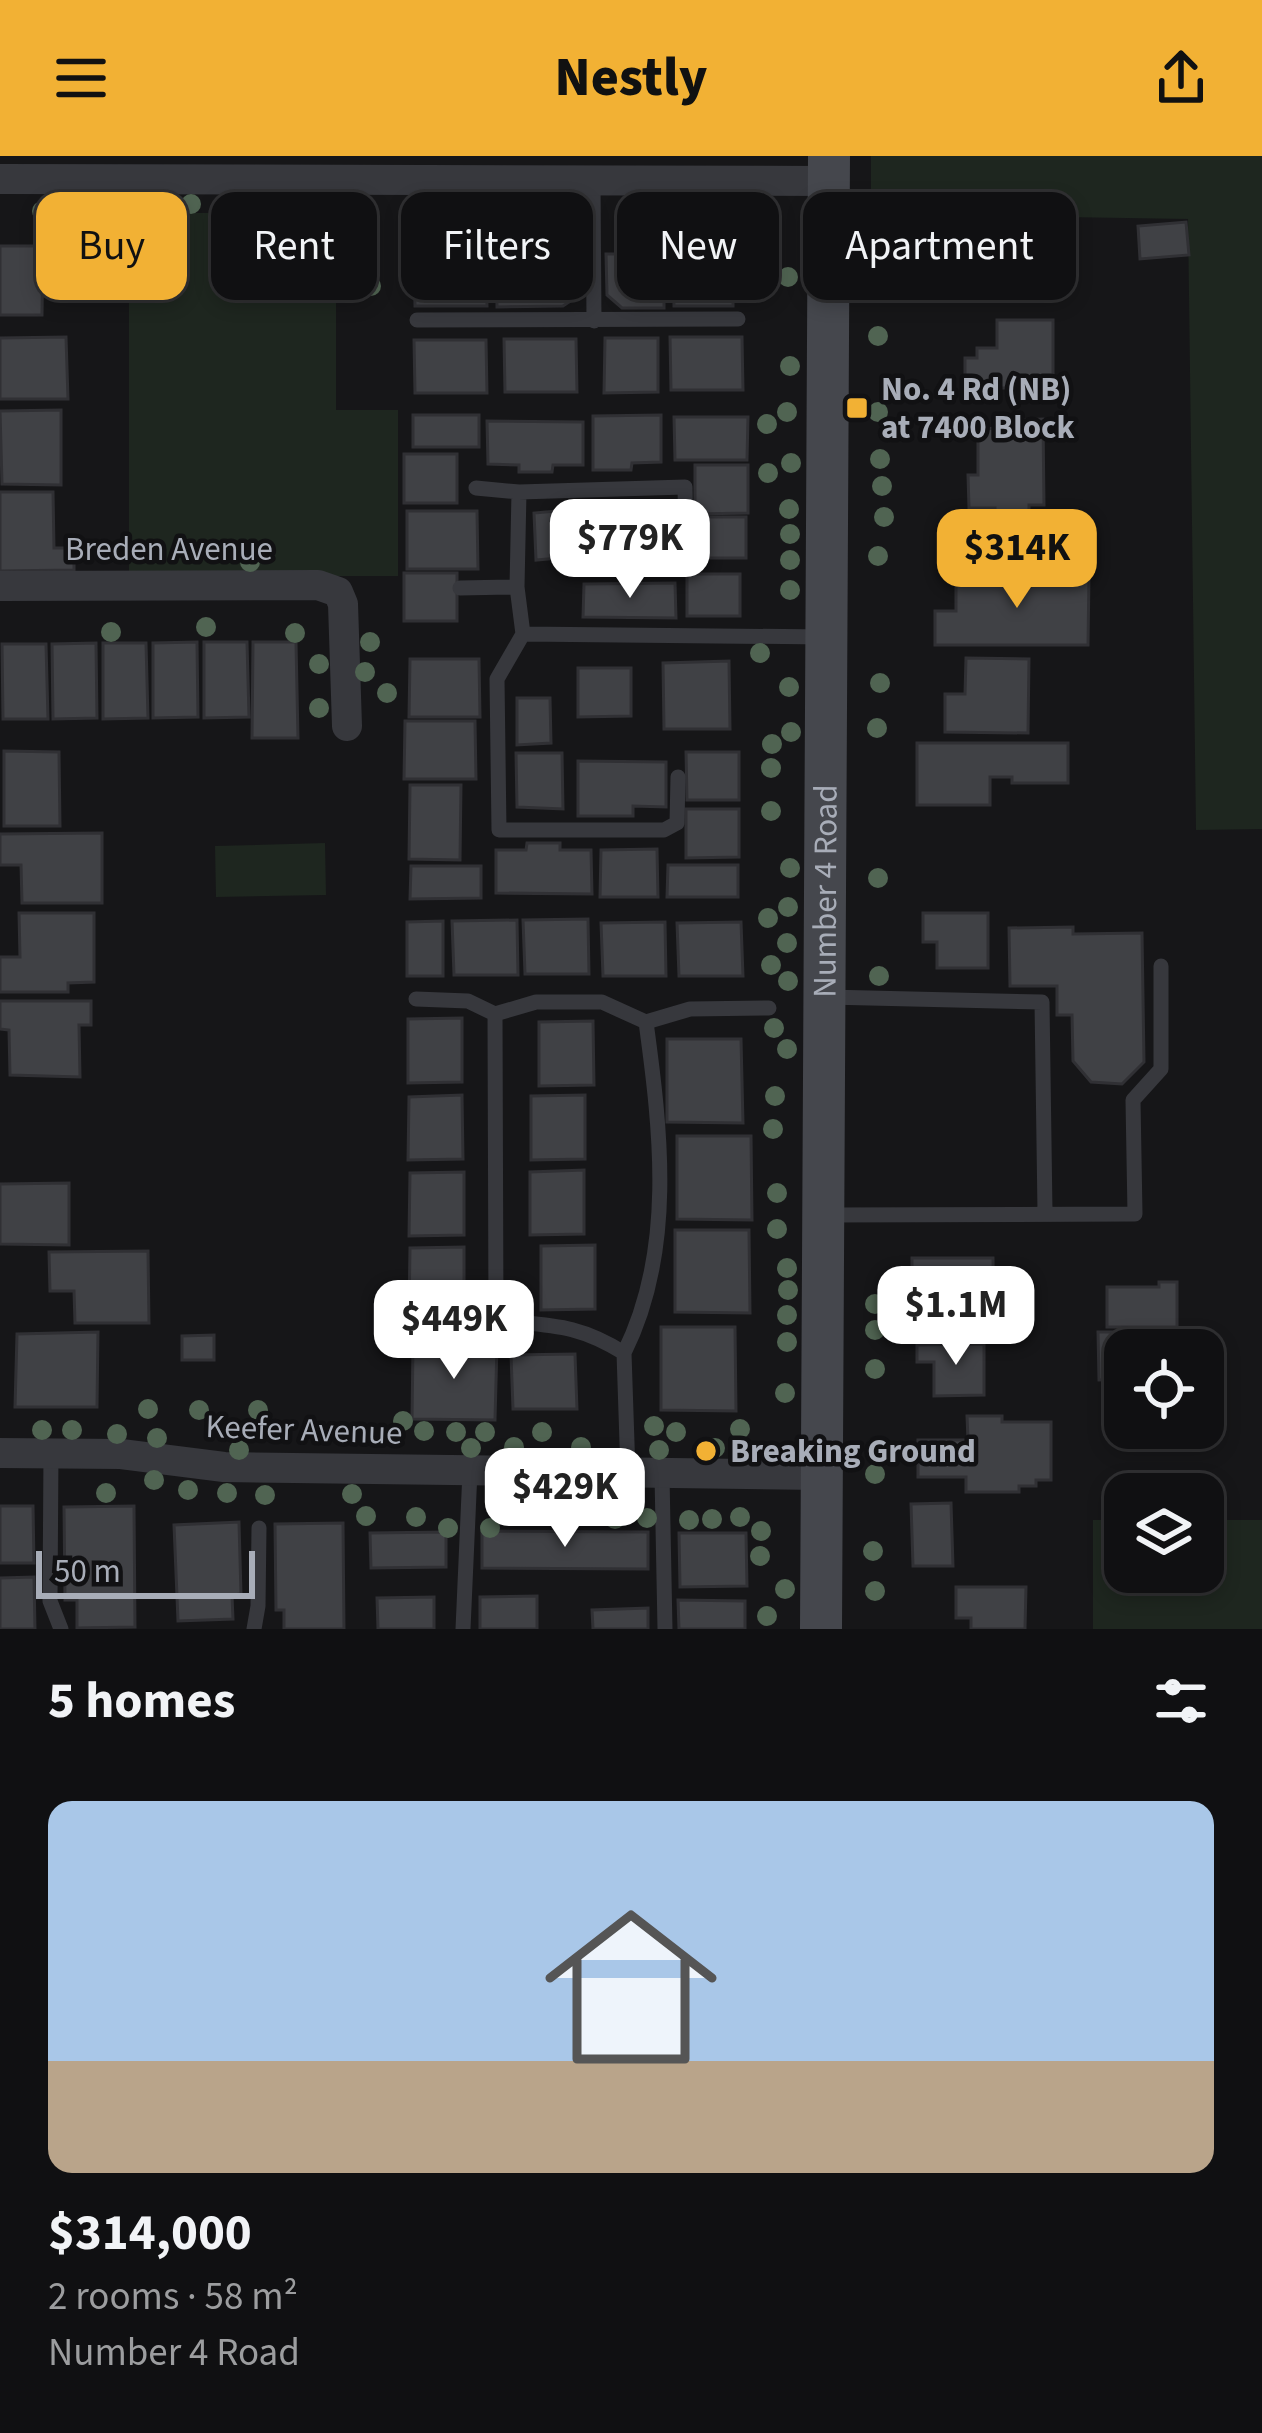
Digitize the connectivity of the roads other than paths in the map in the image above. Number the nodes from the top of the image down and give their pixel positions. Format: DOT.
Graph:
graph roads {
  1 [pos="829,168"];
  2 [pos="0,179"];
  3 [pos="592,180"];
  4 [pos="738,319"];
  5 [pos="417,320"];
  6 [pos="593,321"];
  7 [pos="476,488"];
  8 [pos="519,492"];
  9 [pos="686,544"];
  10 [pos="0,586"];
  11 [pos="517,587"];
  12 [pos="460,588"];
  13 [pos="523,634"];
  14 [pos="827,637"];
  15 [pos="346,726"];
  16 [pos="678,777"];
  17 [pos="1161,966"];
  18 [pos="824,997"];
  19 [pos="416,999"];
  20 [pos="769,1008"];
  21 [pos="495,1014"];
  22 [pos="646,1022"];
  23 [pos="1045,1212"];
  24 [pos="823,1215"];
  25 [pos="496,1320"];
  26 [pos="424,1328"];
  27 [pos="624,1353"];
  28 [pos="51,1452"];
  29 [pos="0,1453"];
  30 [pos="470,1472"];
  31 [pos="628,1473"];
  32 [pos="662,1475"];
  33 [pos="821,1475"];
  34 [pos="259,1528"];
  35 [pos="61,1629"];
  36 [pos="254,1629"];
  37 [pos="463,1629"];
  38 [pos="664,1629"];
  39 [pos="821,1629"];
  1 -- 3 [label="street"];
  1 -- 14 [label="main road, Number 4 Road"];
  2 -- 3 [label="street"];
  3 -- 6 [label="lane"];
  4 -- 6 [label="lane"];
  5 -- 6 [label="lane"];
  7 -- 8 [label="lane"];
  8 -- 9 [label="lane"];
  8 -- 11 [label="lane"];
  10 -- 15 [label="street, Breden Avenue"];
  11 -- 12 [label="lane"];
  11 -- 13 [label="lane"];
  13 -- 14 [label="lane"];
  13 -- 16 [label="lane"];
  14 -- 18 [label="main road, Number 4 Road"];
  17 -- 23 [label="lane"];
  18 -- 23 [label="lane"];
  18 -- 24 [label="main road, Number 4 Road"];
  19 -- 21 [label="lane"];
  20 -- 22 [label="lane"];
  21 -- 22 [label="lane"];
  21 -- 25 [label="lane"];
  22 -- 27 [label="lane"];
  23 -- 24 [label="lane"];
  24 -- 33 [label="main road, Number 4 Road"];
  25 -- 26 [label="lane"];
  25 -- 27 [label="lane"];
  27 -- 31 [label="lane"];
  28 -- 29 [label="street, Keefer Avenue"];
  28 -- 30 [label="street, Keefer Avenue"];
  28 -- 35 [label="lane"];
  30 -- 31 [label="street, Keefer Avenue"];
  30 -- 37 [label="lane"];
  31 -- 32 [label="street, Keefer Avenue"];
  32 -- 33 [label="street, Keefer Avenue"];
  32 -- 38 [label="lane"];
  33 -- 39 [label="main road, Number 4 Road"];
  34 -- 36 [label="lane"];
}
